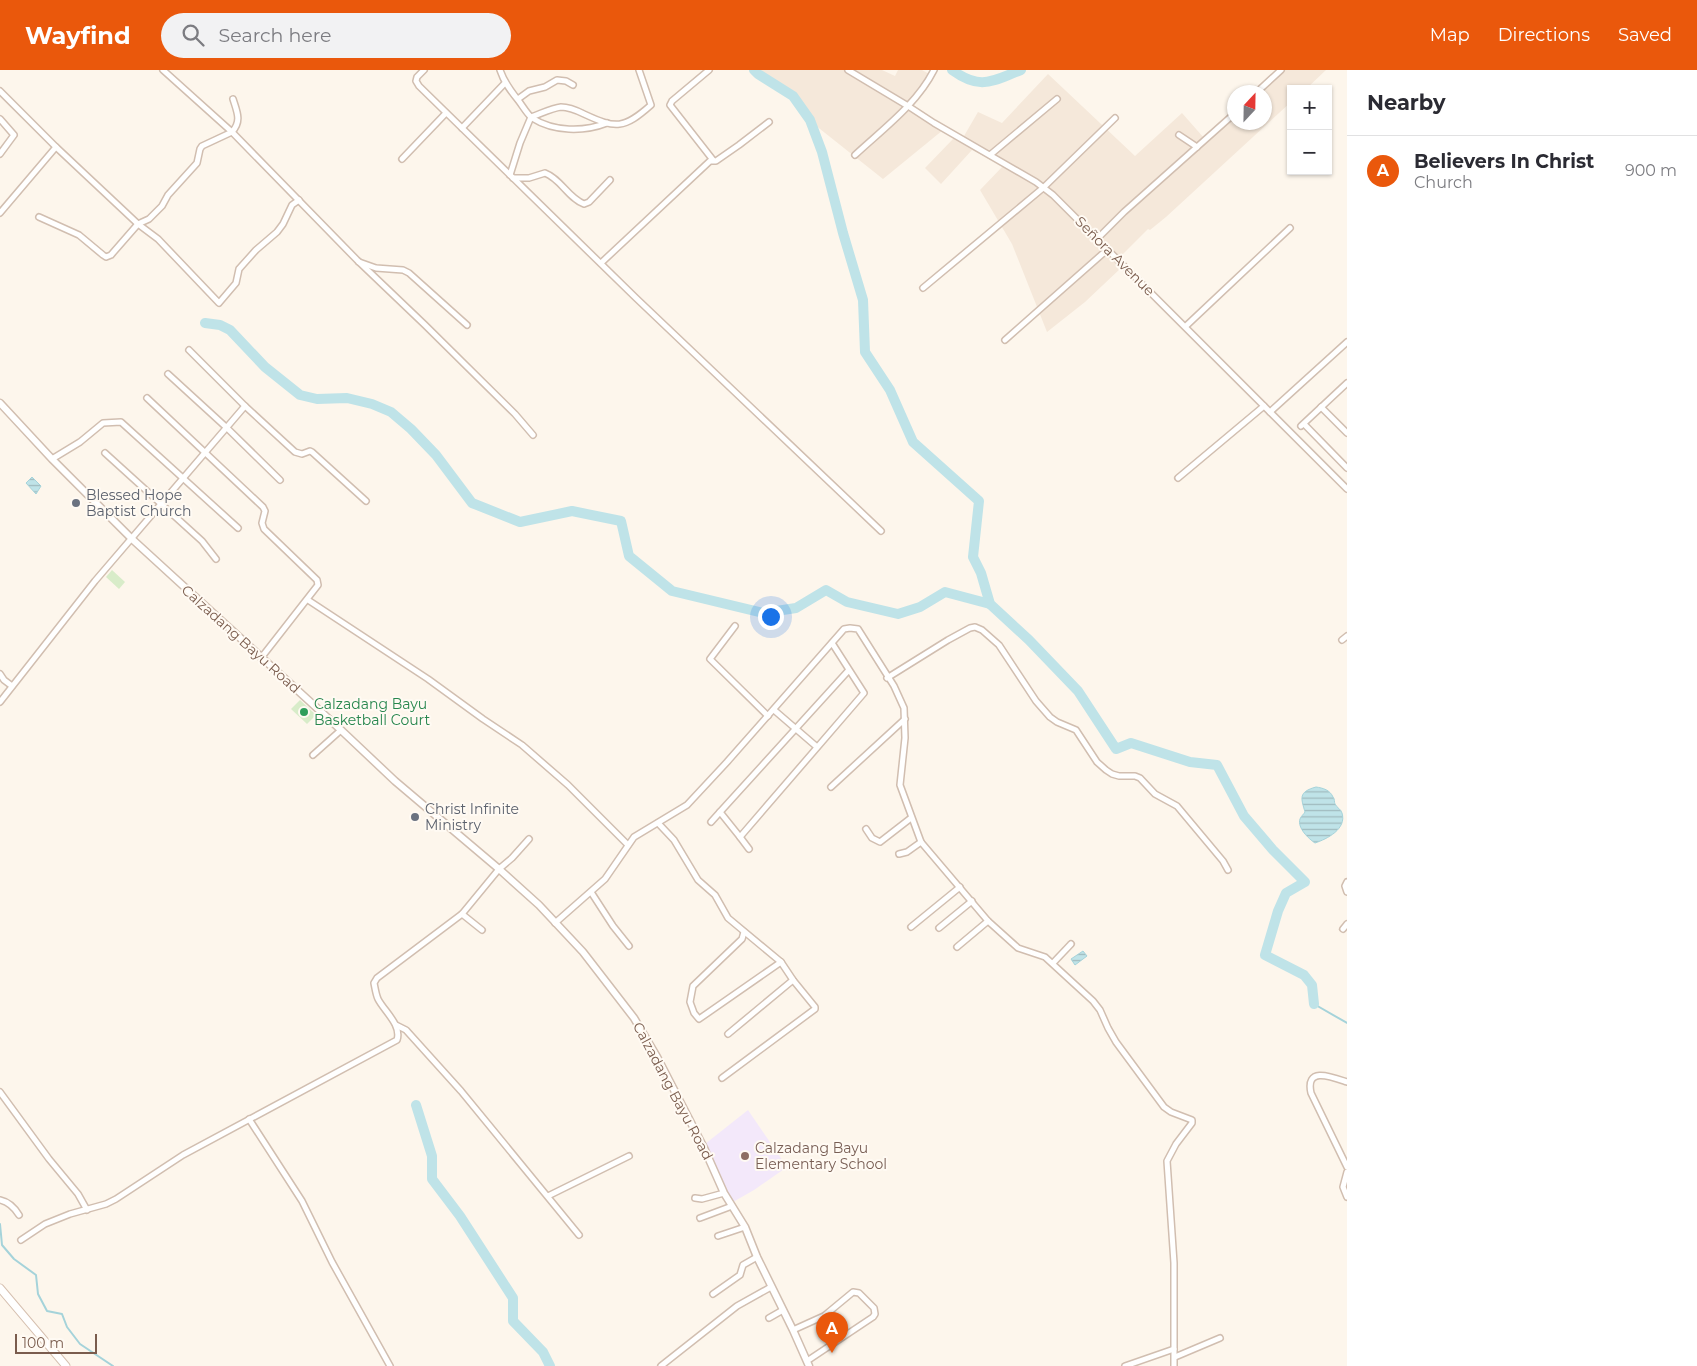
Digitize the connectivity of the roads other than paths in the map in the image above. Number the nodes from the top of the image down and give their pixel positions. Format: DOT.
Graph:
graph roads {
  1 [pos="164,70"];
  2 [pos="424,70"];
  3 [pos="500,70"];
  4 [pos="639,70"];
  5 [pos="709,70"];
  6 [pos="848,70"];
  7 [pos="1281,70"];
  8 [pos="934,71"];
  9 [pos="505,83"];
  10 [pos="572,85"];
  11 [pos="1265,85"];
  12 [pos="0,92"];
  13 [pos="233,99"];
  14 [pos="518,99"];
  15 [pos="1057,99"];
  16 [pos="908,106"];
  17 [pos="446,113"];
  18 [pos="531,117"];
  19 [pos="1115,118"];
  20 [pos="0,119"];
  21 [pos="1227,120"];
  22 [pos="769,122"];
  23 [pos="607,123"];
  24 [pos="462,128"];
  25 [pos="232,132"];
  26 [pos="1179,135"];
  27 [pos="56,147"];
  28 [pos="1197,147"];
  29 [pos="0,154"];
  30 [pos="856,154"];
  31 [pos="990,155"];
  32 [pos="402,159"];
  33 [pos="713,160"];
  34 [pos="511,177"];
  35 [pos="610,180"];
  36 [pos="1043,188"];
  37 [pos="299,200"];
  38 [pos="0,213"];
  39 [pos="39,217"];
  40 [pos="138,224"];
  41 [pos="1290,228"];
  42 [pos="1098,238"];
  43 [pos="1108,249"];
  44 [pos="356,260"];
  45 [pos="601,263"];
  46 [pos="923,288"];
  47 [pos="467,325"];
  48 [pos="1186,326"];
  49 [pos="1005,340"];
  50 [pos="1347,342"];
  51 [pos="189,350"];
  52 [pos="168,374"];
  53 [pos="1347,384"];
  54 [pos="147,398"];
  55 [pos="0,403"];
  56 [pos="245,406"];
  57 [pos="1264,406"];
  58 [pos="1321,408"];
  59 [pos="1270,412"];
  60 [pos="227,428"];
  61 [pos="1347,433"];
  62 [pos="533,435"];
  63 [pos="105,453"];
  64 [pos="205,453"];
  65 [pos="52,459"];
  66 [pos="1347,468"];
  67 [pos="1178,478"];
  68 [pos="184,479"];
  69 [pos="280,480"];
  70 [pos="1347,489"];
  71 [pos="366,501"];
  72 [pos="161,505"];
  73 [pos="238,528"];
  74 [pos="882,531"];
  75 [pos="132,539"];
  76 [pos="216,559"];
  77 [pos="308,600"];
  78 [pos="735,626"];
  79 [pos="832,643"];
  80 [pos="261,658"];
  81 [pos="848,671"];
  82 [pos="0,674"];
  83 [pos="888,678"];
  84 [pos="12,686"];
  85 [pos="0,702"];
  86 [pos="774,710"];
  87 [pos="768,716"];
  88 [pos="905,719"];
  89 [pos="795,728"];
  90 [pos="341,730"];
  91 [pos="817,747"];
  92 [pos="313,755"];
  93 [pos="831,787"];
  94 [pos="720,812"];
  95 [pos="911,818"];
  96 [pos="658,822"];
  97 [pos="711,822"];
  98 [pos="866,829"];
  99 [pos="740,837"];
  100 [pos="529,839"];
  101 [pos="921,842"];
  102 [pos="628,845"];
  103 [pos="749,849"];
  104 [pos="899,854"];
  105 [pos="499,869"];
  106 [pos="1228,870"];
  107 [pos="1347,882"];
  108 [pos="960,887"];
  109 [pos="591,892"];
  110 [pos="1347,892"];
  111 [pos="972,902"];
  112 [pos="462,914"];
  113 [pos="988,921"];
  114 [pos="555,922"];
  115 [pos="911,927"];
  116 [pos="939,928"];
  117 [pos="482,930"];
  118 [pos="744,932"];
  119 [pos="1071,944"];
  120 [pos="629,946"];
  121 [pos="957,947"];
  122 [pos="781,962"];
  123 [pos="1053,963"];
  124 [pos="793,980"];
  125 [pos="396,1025"];
  126 [pos="728,1034"];
  127 [pos="722,1078"];
  128 [pos="1347,1082"];
  129 [pos="0,1092"];
  130 [pos="249,1119"];
  131 [pos="629,1156"];
  132 [pos="1347,1167"];
  133 [pos="1347,1172"];
  134 [pos="724,1193"];
  135 [pos="548,1196"];
  136 [pos="1347,1197"];
  137 [pos="695,1198"];
  138 [pos="0,1200"];
  139 [pos="732,1206"];
  140 [pos="87,1210"];
  141 [pos="20,1215"];
  142 [pos="700,1218"];
  143 [pos="744,1227"];
  144 [pos="579,1235"];
  145 [pos="718,1236"];
  146 [pos="22,1240"];
  147 [pos="757,1257"];
  148 [pos="771,1287"];
  149 [pos="0,1288"];
  150 [pos="713,1294"];
  151 [pos="783,1310"];
  152 [pos="768,1318"];
  153 [pos="793,1330"];
  154 [pos="1220,1338"];
  155 [pos="1174,1349"];
  156 [pos="1175,1357"];
  157 [pos="808,1364"];
  158 [pos="66,1366"];
  159 [pos="390,1366"];
  160 [pos="661,1366"];
  161 [pos="1125,1366"];
  162 [pos="1174,1366"];
  1 -- 25 [label="street"];
  2 -- 17 [label="street"];
  3 -- 9 [label="street"];
  4 -- 23 [label="street"];
  5 -- 33 [label="street"];
  6 -- 16 [label="street, Señora Avenue"];
  7 -- 11 [label="street"];
  8 -- 16 [label="street"];
  9 -- 14 [label="street"];
  9 -- 24 [label="street"];
  10 -- 14 [label="street"];
  12 -- 27 [label="street"];
  13 -- 25 [label="street"];
  14 -- 18 [label="street"];
  15 -- 31 [label="street"];
  16 -- 30 [label="street"];
  16 -- 31 [label="street, Señora Avenue"];
  17 -- 24 [label="street"];
  17 -- 32 [label="street"];
  18 -- 23 [label="street"];
  18 -- 23 [label="street"];
  18 -- 34 [label="street"];
  19 -- 36 [label="street"];
  20 -- 29 [label="street"];
  21 -- 28 [label="street"];
  22 -- 33 [label="street"];
  24 -- 34 [label="street"];
  25 -- 37 [label="street"];
  25 -- 40 [label="street"];
  26 -- 28 [label="street"];
  27 -- 38 [label="street"];
  27 -- 40 [label="street"];
  28 -- 42 [label="street"];
  31 -- 36 [label="street, Señora Avenue"];
  33 -- 45 [label="street"];
  34 -- 35 [label="street"];
  34 -- 45 [label="street"];
  36 -- 42 [label="street, Señora Avenue"];
  36 -- 46 [label="street"];
  37 -- 40 [label="street"];
  37 -- 44 [label="street"];
  39 -- 40 [label="street"];
  41 -- 48 [label="street"];
  42 -- 43 [label="street, Señora Avenue"];
  43 -- 48 [label="street, Señora Avenue"];
  43 -- 49 [label="street"];
  44 -- 47 [label="street"];
  44 -- 62 [label="street"];
  45 -- 74 [label="street"];
  48 -- 57 [label="street, Señora Avenue"];
  50 -- 59 [label="street"];
  51 -- 56 [label="street"];
  52 -- 60 [label="street"];
  53 -- 58 [label="street"];
  54 -- 64 [label="street"];
  55 -- 65 [label="street, Calzadang Bayu Road"];
  56 -- 60 [label="street"];
  56 -- 71 [label="street"];
  57 -- 59 [label="street, Señora Avenue"];
  57 -- 67 [label="street"];
  58 -- 61 [label="street"];
  58 -- 66 [label="street"];
  59 -- 70 [label="street, Señora Avenue"];
  60 -- 64 [label="street"];
  60 -- 69 [label="street"];
  63 -- 72 [label="street"];
  64 -- 68 [label="street"];
  64 -- 77 [label="street"];
  65 -- 68 [label="street"];
  65 -- 75 [label="street, Calzadang Bayu Road"];
  68 -- 72 [label="street"];
  68 -- 73 [label="street"];
  72 -- 75 [label="street"];
  72 -- 76 [label="street"];
  75 -- 80 [label="street, Calzadang Bayu Road"];
  75 -- 84 [label="street"];
  77 -- 80 [label="street"];
  77 -- 102 [label="street"];
  78 -- 87 [label="street"];
  79 -- 81 [label="street"];
  79 -- 83 [label="street"];
  79 -- 86 [label="street"];
  80 -- 90 [label="street, Calzadang Bayu Road"];
  81 -- 89 [label="street"];
  81 -- 91 [label="street"];
  82 -- 84 [label="street"];
  83 -- 88 [label="street"];
  83 -- 106 [label="street"];
  84 -- 85 [label="street"];
  86 -- 87 [label="street"];
  86 -- 89 [label="street"];
  87 -- 96 [label="street"];
  88 -- 93 [label="street"];
  88 -- 95 [label="street"];
  89 -- 91 [label="street"];
  89 -- 94 [label="street"];
  90 -- 92 [label="street"];
  90 -- 105 [label="street, Calzadang Bayu Road"];
  91 -- 99 [label="street"];
  94 -- 97 [label="street"];
  94 -- 99 [label="street"];
  95 -- 98 [label="street"];
  95 -- 101 [label="street"];
  96 -- 102 [label="street"];
  96 -- 118 [label="street"];
  99 -- 103 [label="street"];
  100 -- 105 [label="street"];
  101 -- 104 [label="street"];
  101 -- 108 [label="street"];
  102 -- 109 [label="street"];
  105 -- 112 [label="street"];
  105 -- 114 [label="street, Calzadang Bayu Road"];
  107 -- 110 [label="street"];
  108 -- 111 [label="street"];
  108 -- 115 [label="street"];
  109 -- 114 [label="street"];
  109 -- 120 [label="street"];
  111 -- 113 [label="street"];
  111 -- 116 [label="street"];
  112 -- 117 [label="street"];
  112 -- 125 [label="street"];
  113 -- 121 [label="street"];
  113 -- 123 [label="street"];
  114 -- 134 [label="street, Calzadang Bayu Road"];
  118 -- 122 [label="street"];
  118 -- 122 [label="street"];
  119 -- 123 [label="street"];
  122 -- 124 [label="street"];
  123 -- 155 [label="street"];
  124 -- 126 [label="street"];
  124 -- 127 [label="street"];
  125 -- 130 [label="street"];
  125 -- 135 [label="street"];
  128 -- 132 [label="street"];
  129 -- 140 [label="street"];
  130 -- 140 [label="street"];
  130 -- 159 [label="street"];
  131 -- 135 [label="street"];
  133 -- 136 [label="street"];
  134 -- 137 [label="street"];
  134 -- 139 [label="street, Calzadang Bayu Road"];
  135 -- 144 [label="street"];
  138 -- 141 [label="street"];
  139 -- 142 [label="street"];
  139 -- 143 [label="street, Calzadang Bayu Road"];
  140 -- 146 [label="street"];
  143 -- 145 [label="street"];
  143 -- 147 [label="street, Calzadang Bayu Road"];
  147 -- 148 [label="street, Calzadang Bayu Road"];
  147 -- 150 [label="street"];
  148 -- 151 [label="street, Calzadang Bayu Road"];
  148 -- 160 [label="street"];
  149 -- 158 [label="main road"];
  151 -- 152 [label="street"];
  151 -- 153 [label="street, Calzadang Bayu Road"];
  153 -- 157 [label="street, Calzadang Bayu Road"];
  153 -- 157 [label="street"];
  154 -- 156 [label="street"];
  155 -- 156 [label="street"];
  155 -- 161 [label="street"];
  156 -- 162 [label="street"];
}
